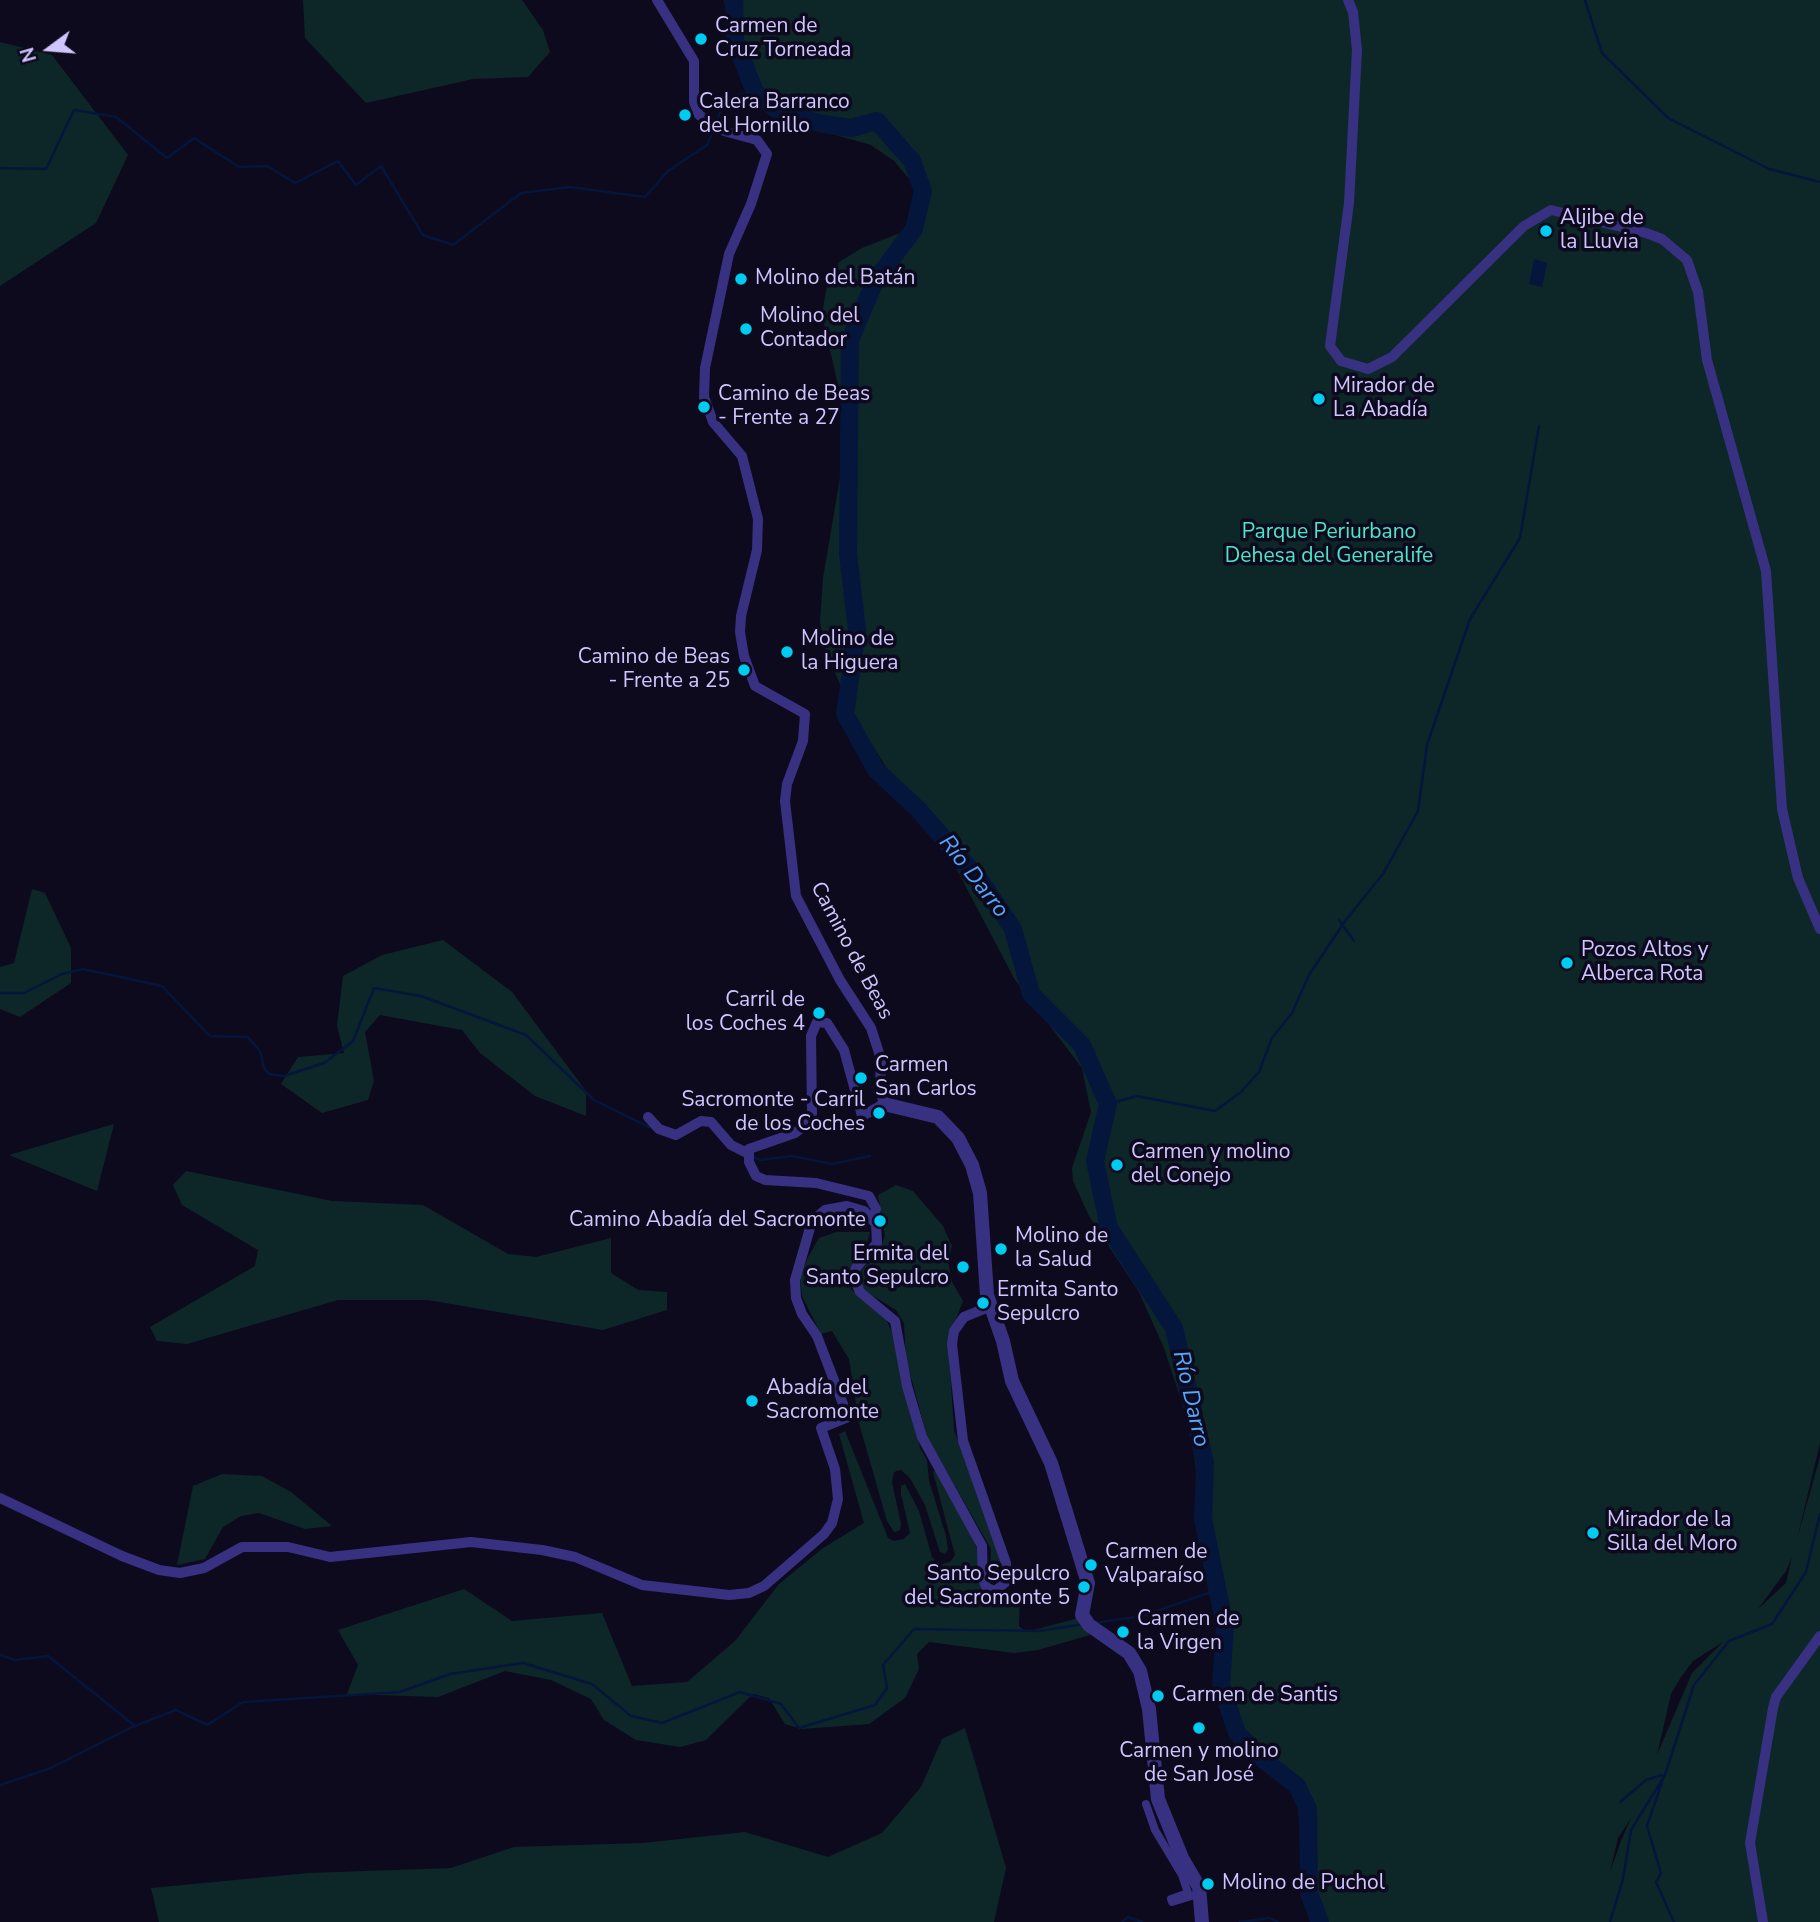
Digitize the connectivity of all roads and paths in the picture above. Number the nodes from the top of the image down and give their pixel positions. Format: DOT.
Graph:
graph roads {
  1 [pos="657,0"];
  2 [pos="1348,0"];
  3 [pos="1820,929"];
  4 [pos="884,1104"];
  5 [pos="648,1117"];
  6 [pos="747,1153"];
  7 [pos="873,1221"];
  8 [pos="991,1306"];
  9 [pos="0,1498"];
  10 [pos="1820,1636"];
  11 [pos="1146,1804"];
  12 [pos="1201,1893"];
  13 [pos="1201,1919"];
  14 [pos="1763,1922"];
  1 -- 4 [label="street, Camino de Beas"];
  2 -- 3 [label="street"];
  4 -- 6 [label="street"];
  4 -- 8 [label="street"];
  5 -- 6 [label="street"];
  6 -- 7 [label="street"];
  7 -- 8 [label="street"];
  7 -- 9 [label="street"];
  8 -- 12 [label="street"];
  10 -- 14 [label="street"];
  11 -- 12 [label="street"];
  12 -- 13 [label="street"];
}
